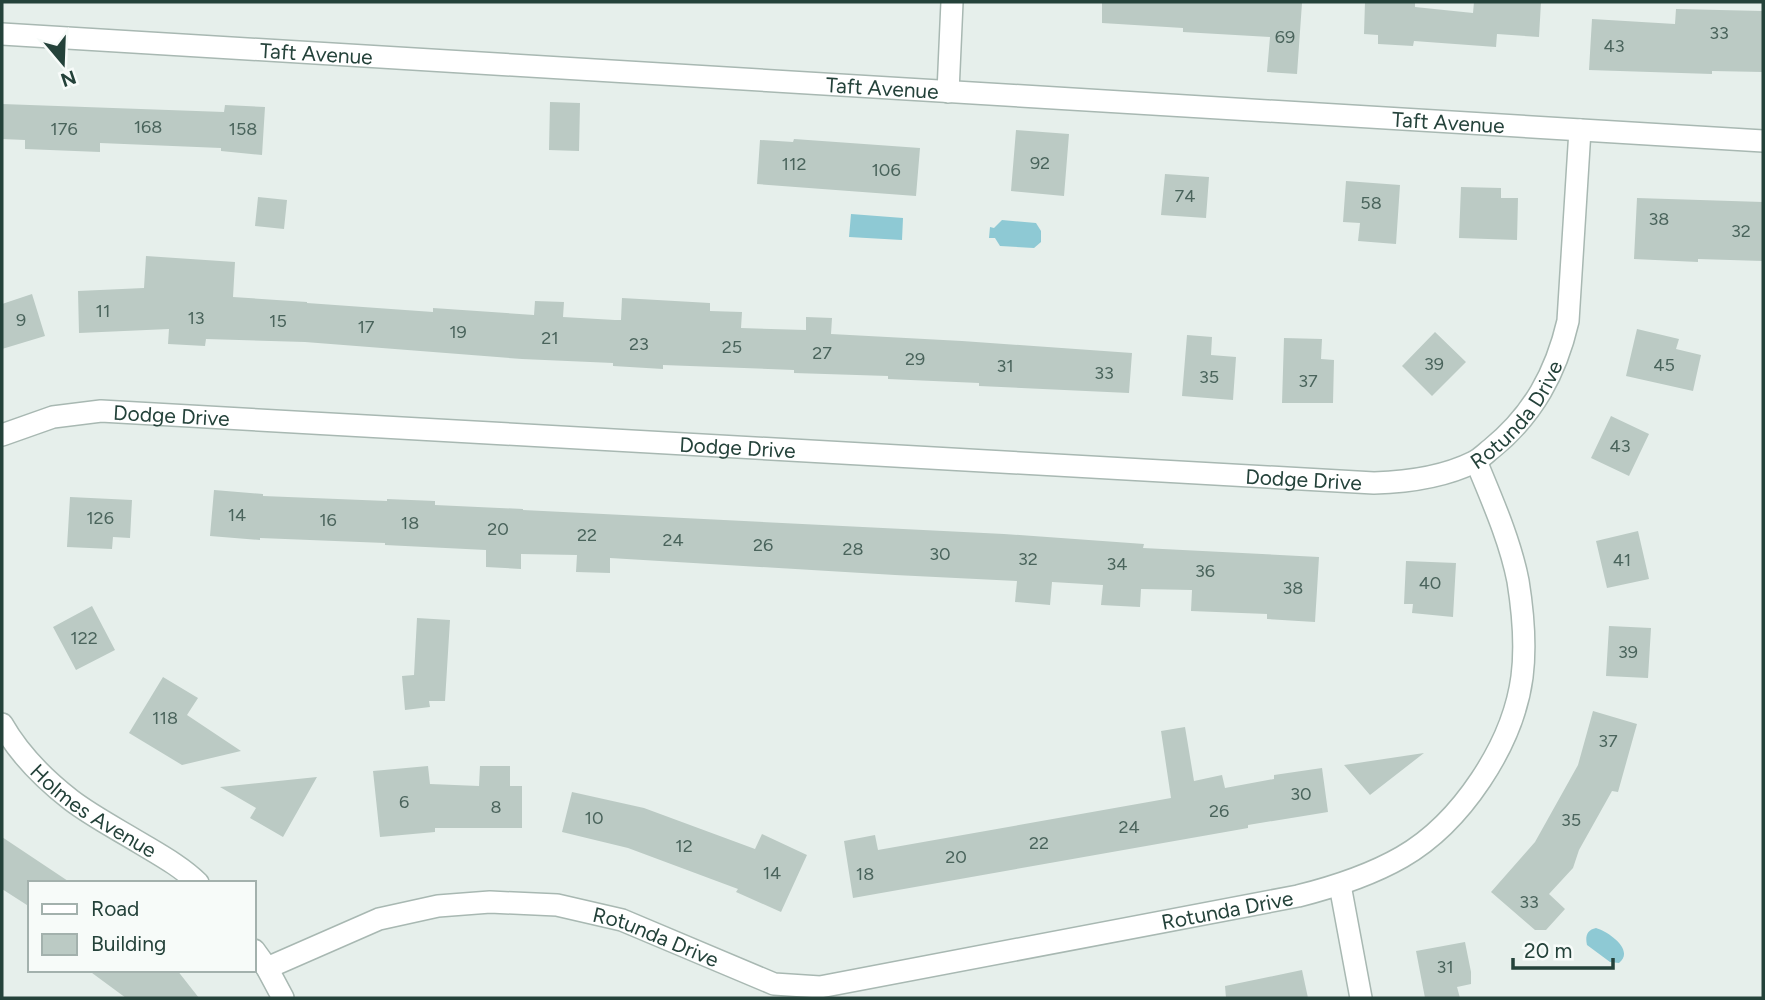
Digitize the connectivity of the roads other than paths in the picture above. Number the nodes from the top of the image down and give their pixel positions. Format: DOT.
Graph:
graph roads {
  1 [pos="952,2"];
  2 [pos="2,34"];
  3 [pos="948,92"];
  4 [pos="1580,130"];
  5 [pos="1763,141"];
  6 [pos="2,435"];
  7 [pos="1476,461"];
  8 [pos="2,724"];
  9 [pos="196,881"];
  10 [pos="1340,885"];
  11 [pos="256,953"];
  12 [pos="267,968"];
  13 [pos="821,993"];
  14 [pos="283,998"];
  15 [pos="1361,998"];
  1 -- 3 [label="street"];
  2 -- 3 [label="street, Taft Avenue"];
  3 -- 4 [label="street, Taft Avenue"];
  4 -- 5 [label="street, Taft Avenue"];
  4 -- 7 [label="street, Rotunda Drive"];
  6 -- 7 [label="street, Dodge Drive"];
  7 -- 10 [label="street, Rotunda Drive"];
  8 -- 9 [label="street, Holmes Avenue"];
  10 -- 13 [label="street, Rotunda Drive"];
  10 -- 15 [label="street"];
  11 -- 12 [label="street"];
  12 -- 13 [label="street, Rotunda Drive"];
  12 -- 14 [label="street"];
}
